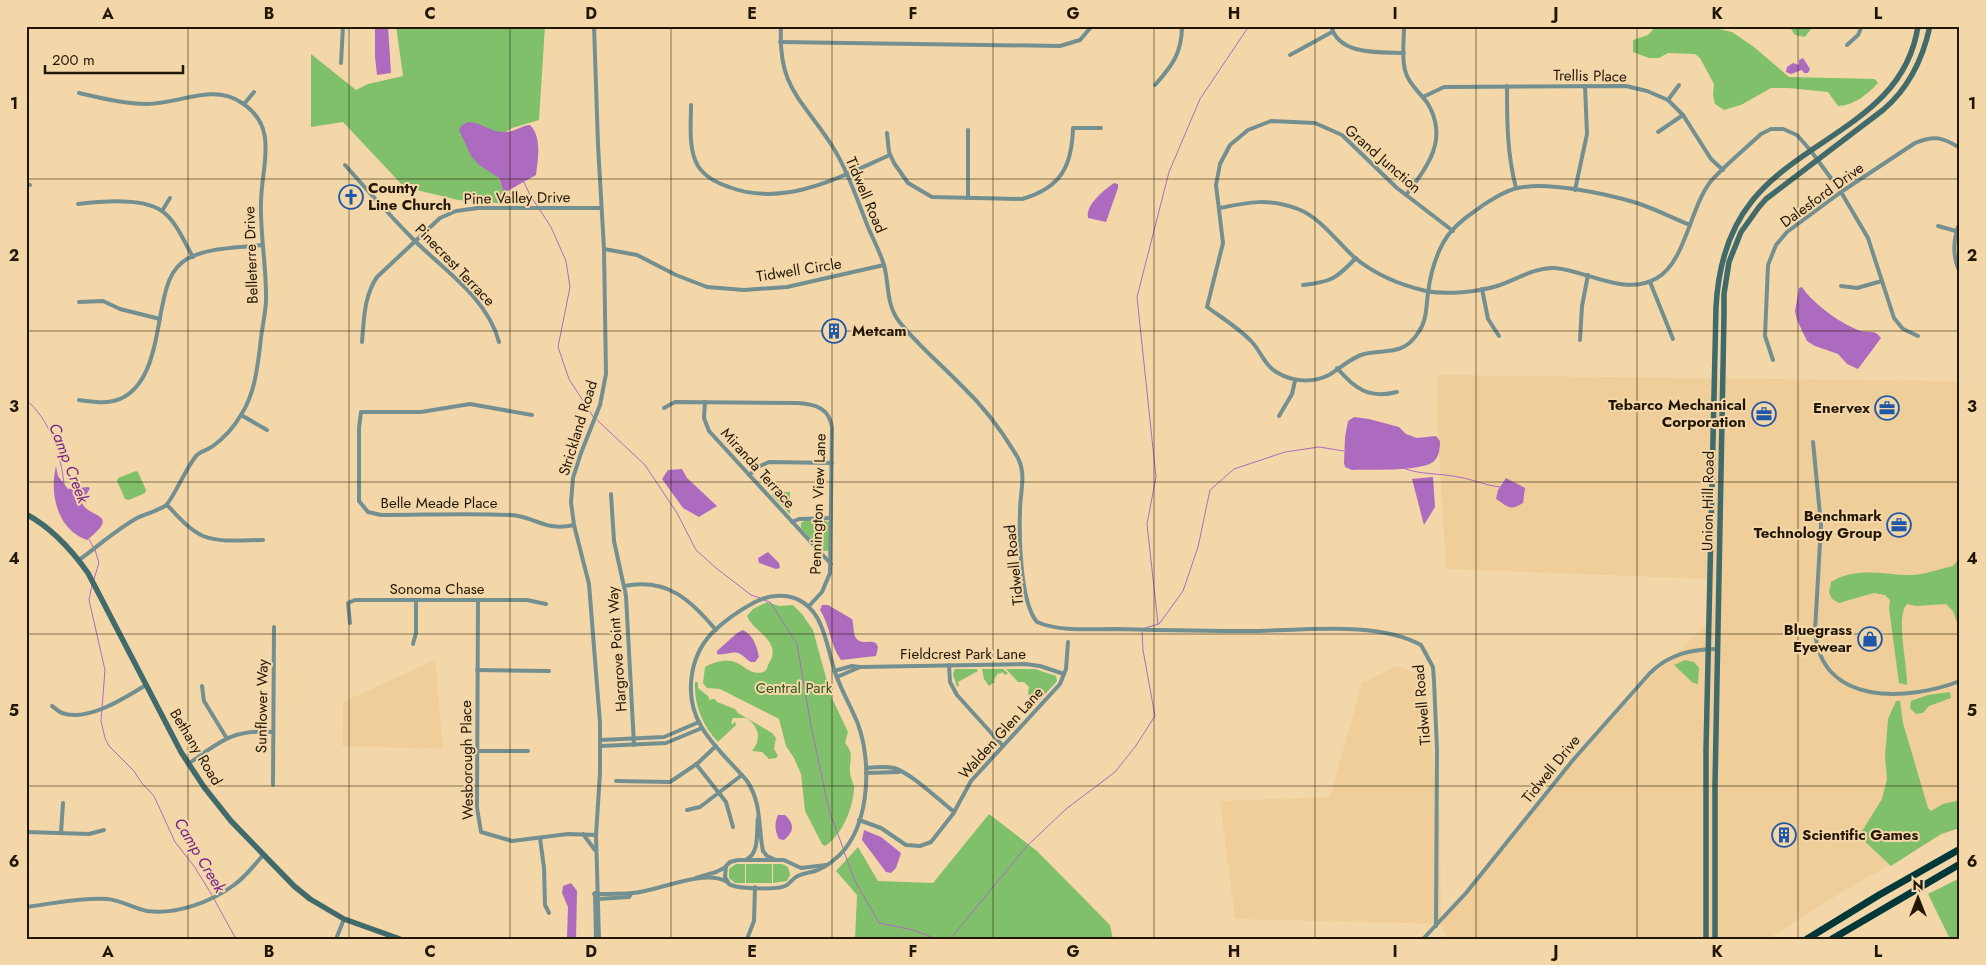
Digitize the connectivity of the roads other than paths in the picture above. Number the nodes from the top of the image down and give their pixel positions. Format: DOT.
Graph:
graph roads {
  1 [pos="343,26"];
  2 [pos="594,26"];
  3 [pos="781,26"];
  4 [pos="1092,26"];
  5 [pos="1182,26"];
  6 [pos="1331,26"];
  7 [pos="1404,26"];
  8 [pos="1862,26"];
  9 [pos="1918,26"];
  10 [pos="1930,26"];
  11 [pos="1332,32"];
  12 [pos="780,42"];
  13 [pos="1847,46"];
  14 [pos="1404,53"];
  15 [pos="1290,55"];
  16 [pos="341,63"];
  17 [pos="1155,85"];
  18 [pos="1680,85"];
  19 [pos="1508,86"];
  20 [pos="1586,86"];
  21 [pos="254,92"];
  22 [pos="79,93"];
  23 [pos="1423,97"];
  24 [pos="1668,100"];
  25 [pos="244,104"];
  26 [pos="691,105"];
  27 [pos="1682,115"];
  28 [pos="1101,128"];
  29 [pos="968,130"];
  30 [pos="1658,132"];
  31 [pos="887,133"];
  32 [pos="1960,148"];
  33 [pos="1811,151"];
  34 [pos="890,156"];
  35 [pos="1817,160"];
  36 [pos="345,165"];
  37 [pos="1723,170"];
  38 [pos="846,175"];
  39 [pos="1516,188"];
  40 [pos="1575,190"];
  41 [pos="1842,192"];
  42 [pos="1406,195"];
  43 [pos="170,198"];
  44 [pos="968,198"];
  45 [pos="78,204"];
  46 [pos="601,208"];
  47 [pos="1220,208"];
  48 [pos="162,211"];
  49 [pos="1960,222"];
  50 [pos="1690,225"];
  51 [pos="1938,226"];
  52 [pos="1452,231"];
  53 [pos="1956,231"];
  54 [pos="415,241"];
  55 [pos="262,245"];
  56 [pos="604,250"];
  57 [pos="192,257"];
  58 [pos="1356,258"];
  59 [pos="884,266"];
  60 [pos="1960,272"];
  61 [pos="1588,275"];
  62 [pos="1882,281"];
  63 [pos="1650,282"];
  64 [pos="1302,285"];
  65 [pos="1841,286"];
  66 [pos="1482,289"];
  67 [pos="1428,292"];
  68 [pos="79,302"];
  69 [pos="160,319"];
  70 [pos="1499,336"];
  71 [pos="1918,336"];
  72 [pos="1672,339"];
  73 [pos="1580,340"];
  74 [pos="362,342"];
  75 [pos="499,342"];
  76 [pos="1773,360"];
  77 [pos="1337,368"];
  78 [pos="1295,381"];
  79 [pos="1397,392"];
  80 [pos="79,400"];
  81 [pos="705,402"];
  82 [pos="664,408"];
  83 [pos="241,415"];
  84 [pos="532,415"];
  85 [pos="1279,416"];
  86 [pos="267,430"];
  87 [pos="1813,442"];
  88 [pos="832,463"];
  89 [pos="749,475"];
  90 [pos="611,494"];
  91 [pos="167,505"];
  92 [pos="26,514"];
  93 [pos="831,518"];
  94 [pos="792,522"];
  95 [pos="574,525"];
  96 [pos="263,540"];
  97 [pos="79,560"];
  98 [pos="830,564"];
  99 [pos="624,586"];
  100 [pos="416,600"];
  101 [pos="478,600"];
  102 [pos="546,604"];
  103 [pos="809,606"];
  104 [pos="350,623"];
  105 [pos="274,627"];
  106 [pos="716,630"];
  107 [pos="1068,642"];
  108 [pos="412,644"];
  109 [pos="1708,649"];
  110 [pos="1718,649"];
  111 [pos="949,665"];
  112 [pos="860,667"];
  113 [pos="477,670"];
  114 [pos="549,671"];
  115 [pos="834,671"];
  116 [pos="1064,674"];
  117 [pos="836,677"];
  118 [pos="1960,681"];
  119 [pos="146,685"];
  120 [pos="202,686"];
  121 [pos="52,706"];
  122 [pos="699,722"];
  123 [pos="702,728"];
  124 [pos="273,732"];
  125 [pos="226,737"];
  126 [pos="634,738"];
  127 [pos="601,740"];
  128 [pos="634,745"];
  129 [pos="601,746"];
  130 [pos="716,746"];
  131 [pos="1003,746"];
  132 [pos="477,751"];
  133 [pos="528,751"];
  134 [pos="188,764"];
  135 [pos="696,764"];
  136 [pos="866,768"];
  137 [pos="894,770"];
  138 [pos="866,773"];
  139 [pos="742,776"];
  140 [pos="616,782"];
  141 [pos="273,786"];
  142 [pos="720,793"];
  143 [pos="63,803"];
  144 [pos="758,808"];
  145 [pos="687,810"];
  146 [pos="954,812"];
  147 [pos="859,820"];
  148 [pos="733,827"];
  149 [pos="104,830"];
  150 [pos="26,832"];
  151 [pos="61,833"];
  152 [pos="583,834"];
  153 [pos="596,835"];
  154 [pos="540,838"];
  155 [pos="1960,849"];
  156 [pos="597,852"];
  157 [pos="264,856"];
  158 [pos="745,860"];
  159 [pos="776,860"];
  160 [pos="791,864"];
  161 [pos="1960,864"];
  162 [pos="826,865"];
  163 [pos="726,867"];
  164 [pos="804,868"];
  165 [pos="804,874"];
  166 [pos="596,877"];
  167 [pos="694,879"];
  168 [pos="792,881"];
  169 [pos="728,883"];
  170 [pos="755,888"];
  171 [pos="614,893"];
  172 [pos="631,894"];
  173 [pos="597,896"];
  174 [pos="610,899"];
  175 [pos="26,907"];
  176 [pos="599,912"];
  177 [pos="548,913"];
  178 [pos="344,919"];
  179 [pos="1436,926"];
  180 [pos="336,939"];
  181 [pos="400,939"];
  182 [pos="598,939"];
  183 [pos="748,939"];
  184 [pos="1424,939"];
  185 [pos="1706,939"];
  186 [pos="1715,939"];
  187 [pos="1807,939"];
  188 [pos="1832,939"];
  1 -- 16 [label="street"];
  2 -- 46 [label="street, Strickland Road"];
  3 -- 12 [label="street, Tidwell Road"];
  4 -- 12 [label="street"];
  5 -- 17 [label="street"];
  6 -- 11 [label="street"];
  7 -- 14 [label="street"];
  8 -- 13 [label="street"];
  9 -- 33 [label="street, Union Hill Road"];
  10 -- 35 [label="street, Union Hill Road"];
  11 -- 14 [label="street"];
  11 -- 15 [label="street"];
  12 -- 38 [label="street, Tidwell Road"];
  14 -- 23 [label="street"];
  18 -- 24 [label="street"];
  19 -- 20 [label="street, Trellis Place"];
  19 -- 23 [label="street, Trellis Place"];
  19 -- 39 [label="street"];
  20 -- 24 [label="street, Trellis Place"];
  20 -- 40 [label="street"];
  21 -- 25 [label="street"];
  22 -- 25 [label="street, Belleterre Drive"];
  23 -- 42 [label="street"];
  24 -- 27 [label="street, Trellis Place"];
  25 -- 55 [label="street, Belleterre Drive"];
  26 -- 38 [label="street"];
  27 -- 30 [label="street"];
  27 -- 37 [label="street, Trellis Place"];
  28 -- 44 [label="street"];
  29 -- 44 [label="street"];
  31 -- 34 [label="street"];
  32 -- 41 [label="street, Dalesford Drive"];
  33 -- 35 [label="street"];
  33 -- 37 [label="street"];
  33 -- 109 [label="street, Union Hill Road"];
  34 -- 38 [label="street"];
  34 -- 44 [label="street"];
  35 -- 41 [label="street"];
  35 -- 110 [label="street, Union Hill Road"];
  36 -- 54 [label="street, Pinecrest Terrace"];
  37 -- 50 [label="street"];
  38 -- 59 [label="street, Tidwell Road"];
  39 -- 40 [label="street"];
  39 -- 52 [label="street"];
  40 -- 50 [label="street"];
  41 -- 62 [label="street"];
  41 -- 76 [label="street, Dalesford Drive"];
  42 -- 47 [label="street, Grand Junction"];
  42 -- 52 [label="street, Grand Junction"];
  43 -- 48 [label="street"];
  45 -- 48 [label="street"];
  46 -- 54 [label="street, Pine Valley Drive"];
  46 -- 56 [label="street, Strickland Road"];
  47 -- 58 [label="street"];
  47 -- 78 [label="street, Grand Junction"];
  48 -- 57 [label="street"];
  49 -- 53 [label="street"];
  50 -- 63 [label="street"];
  51 -- 53 [label="street"];
  52 -- 67 [label="street"];
  53 -- 60 [label="street"];
  54 -- 74 [label="street, Pine Valley Drive"];
  54 -- 75 [label="street, Pinecrest Terrace"];
  55 -- 57 [label="street"];
  55 -- 83 [label="street, Belleterre Drive"];
  56 -- 59 [label="street, Tidwell Circle"];
  56 -- 95 [label="street, Strickland Road"];
  57 -- 69 [label="street"];
  58 -- 64 [label="street"];
  58 -- 67 [label="street"];
  59 -- 179 [label="street, Tidwell Road"];
  61 -- 63 [label="street"];
  61 -- 66 [label="street"];
  61 -- 73 [label="street"];
  62 -- 65 [label="street"];
  62 -- 71 [label="street"];
  63 -- 72 [label="street"];
  66 -- 67 [label="street"];
  66 -- 70 [label="street"];
  67 -- 77 [label="street"];
  68 -- 69 [label="street"];
  69 -- 80 [label="street"];
  77 -- 78 [label="street"];
  77 -- 79 [label="street"];
  78 -- 85 [label="street"];
  81 -- 82 [label="street, Pennington View Lane"];
  81 -- 88 [label="street, Pennington View Lane"];
  81 -- 89 [label="street, Miranda Terrace"];
  83 -- 86 [label="street"];
  83 -- 91 [label="street, Belleterre Drive"];
  84 -- 95 [label="street, Belle Meade Place"];
  87 -- 118 [label="street"];
  88 -- 89 [label="street"];
  88 -- 93 [label="street, Pennington View Lane"];
  89 -- 94 [label="street, Miranda Terrace"];
  90 -- 99 [label="street, Hargrove Point Way"];
  91 -- 96 [label="street"];
  91 -- 97 [label="street"];
  92 -- 97 [label="street, Bethany Road"];
  93 -- 94 [label="street"];
  93 -- 98 [label="street, Pennington View Lane"];
  94 -- 98 [label="street, Miranda Terrace"];
  95 -- 127 [label="street, Strickland Road"];
  97 -- 119 [label="street, Bethany Road"];
  98 -- 103 [label="street, Pennington View Lane"];
  99 -- 106 [label="street"];
  99 -- 126 [label="street, Hargrove Point Way"];
  100 -- 101 [label="street, Sonoma Chase"];
  100 -- 104 [label="street, Sonoma Chase"];
  100 -- 108 [label="street"];
  101 -- 102 [label="street, Sonoma Chase"];
  101 -- 113 [label="street, Wesborough Place"];
  103 -- 106 [label="street"];
  103 -- 115 [label="street"];
  105 -- 124 [label="street, Sunflower Way"];
  106 -- 122 [label="street"];
  107 -- 116 [label="street, Walden Glen Lane"];
  109 -- 110 [label="street, Tidwell Drive"];
  109 -- 179 [label="street, Tidwell Drive"];
  109 -- 185 [label="street, Union Hill Road"];
  110 -- 186 [label="street, Union Hill Road"];
  111 -- 112 [label="street, Fieldcrest Park Lane"];
  111 -- 116 [label="street, Fieldcrest Park Lane"];
  111 -- 131 [label="street"];
  112 -- 115 [label="street, Fieldcrest Park Lane"];
  112 -- 117 [label="street, Fieldcrest Park Lane"];
  113 -- 114 [label="street"];
  113 -- 132 [label="street, Wesborough Place"];
  115 -- 117 [label="street"];
  116 -- 131 [label="street, Walden Glen Lane"];
  117 -- 136 [label="street"];
  119 -- 121 [label="street"];
  119 -- 134 [label="street, Bethany Road"];
  120 -- 125 [label="street"];
  122 -- 123 [label="street"];
  122 -- 126 [label="street"];
  123 -- 128 [label="street"];
  123 -- 130 [label="street"];
  124 -- 125 [label="street"];
  124 -- 141 [label="street, Sunflower Way"];
  125 -- 134 [label="street"];
  126 -- 127 [label="street"];
  126 -- 128 [label="street, Hargrove Point Way"];
  127 -- 129 [label="street, Strickland Road"];
  128 -- 129 [label="street"];
  129 -- 153 [label="street, Strickland Road"];
  130 -- 135 [label="street"];
  130 -- 139 [label="street"];
  131 -- 146 [label="street, Walden Glen Lane"];
  132 -- 133 [label="street"];
  132 -- 154 [label="street, Wesborough Place"];
  134 -- 157 [label="street, Bethany Road"];
  135 -- 140 [label="street"];
  135 -- 142 [label="street"];
  136 -- 137 [label="street"];
  136 -- 138 [label="street"];
  137 -- 138 [label="street"];
  137 -- 146 [label="street"];
  138 -- 147 [label="street"];
  139 -- 142 [label="street"];
  139 -- 144 [label="street"];
  142 -- 145 [label="street"];
  142 -- 148 [label="street"];
  143 -- 151 [label="street"];
  144 -- 158 [label="street"];
  144 -- 159 [label="street"];
  146 -- 147 [label="street, Walden Glen Lane"];
  147 -- 162 [label="street"];
  149 -- 151 [label="street"];
  150 -- 151 [label="street"];
  152 -- 153 [label="street, Wesborough Place"];
  152 -- 154 [label="street, Wesborough Place"];
  152 -- 156 [label="street"];
  153 -- 156 [label="street, Strickland Road"];
  154 -- 177 [label="street"];
  155 -- 187 [label="highway"];
  156 -- 166 [label="street, Strickland Road"];
  157 -- 175 [label="street"];
  157 -- 178 [label="street, Bethany Road"];
  158 -- 159 [label="street"];
  158 -- 163 [label="street"];
  159 -- 160 [label="street"];
  160 -- 164 [label="street"];
  160 -- 168 [label="street"];
  161 -- 188 [label="highway"];
  162 -- 164 [label="street"];
  162 -- 165 [label="street"];
  163 -- 167 [label="street"];
  163 -- 169 [label="street"];
  164 -- 165 [label="street"];
  165 -- 168 [label="street"];
  166 -- 171 [label="street"];
  166 -- 173 [label="street, Strickland Road"];
  167 -- 169 [label="street"];
  167 -- 172 [label="street"];
  168 -- 170 [label="street"];
  169 -- 170 [label="street"];
  170 -- 183 [label="street"];
  171 -- 172 [label="street"];
  171 -- 173 [label="street"];
  172 -- 174 [label="street"];
  173 -- 174 [label="street"];
  173 -- 176 [label="street"];
  173 -- 182 [label="street"];
  174 -- 176 [label="street"];
  176 -- 182 [label="street"];
  178 -- 180 [label="street"];
  178 -- 181 [label="street, Bethany Road"];
  179 -- 184 [label="street, Tidwell Drive"];
}
